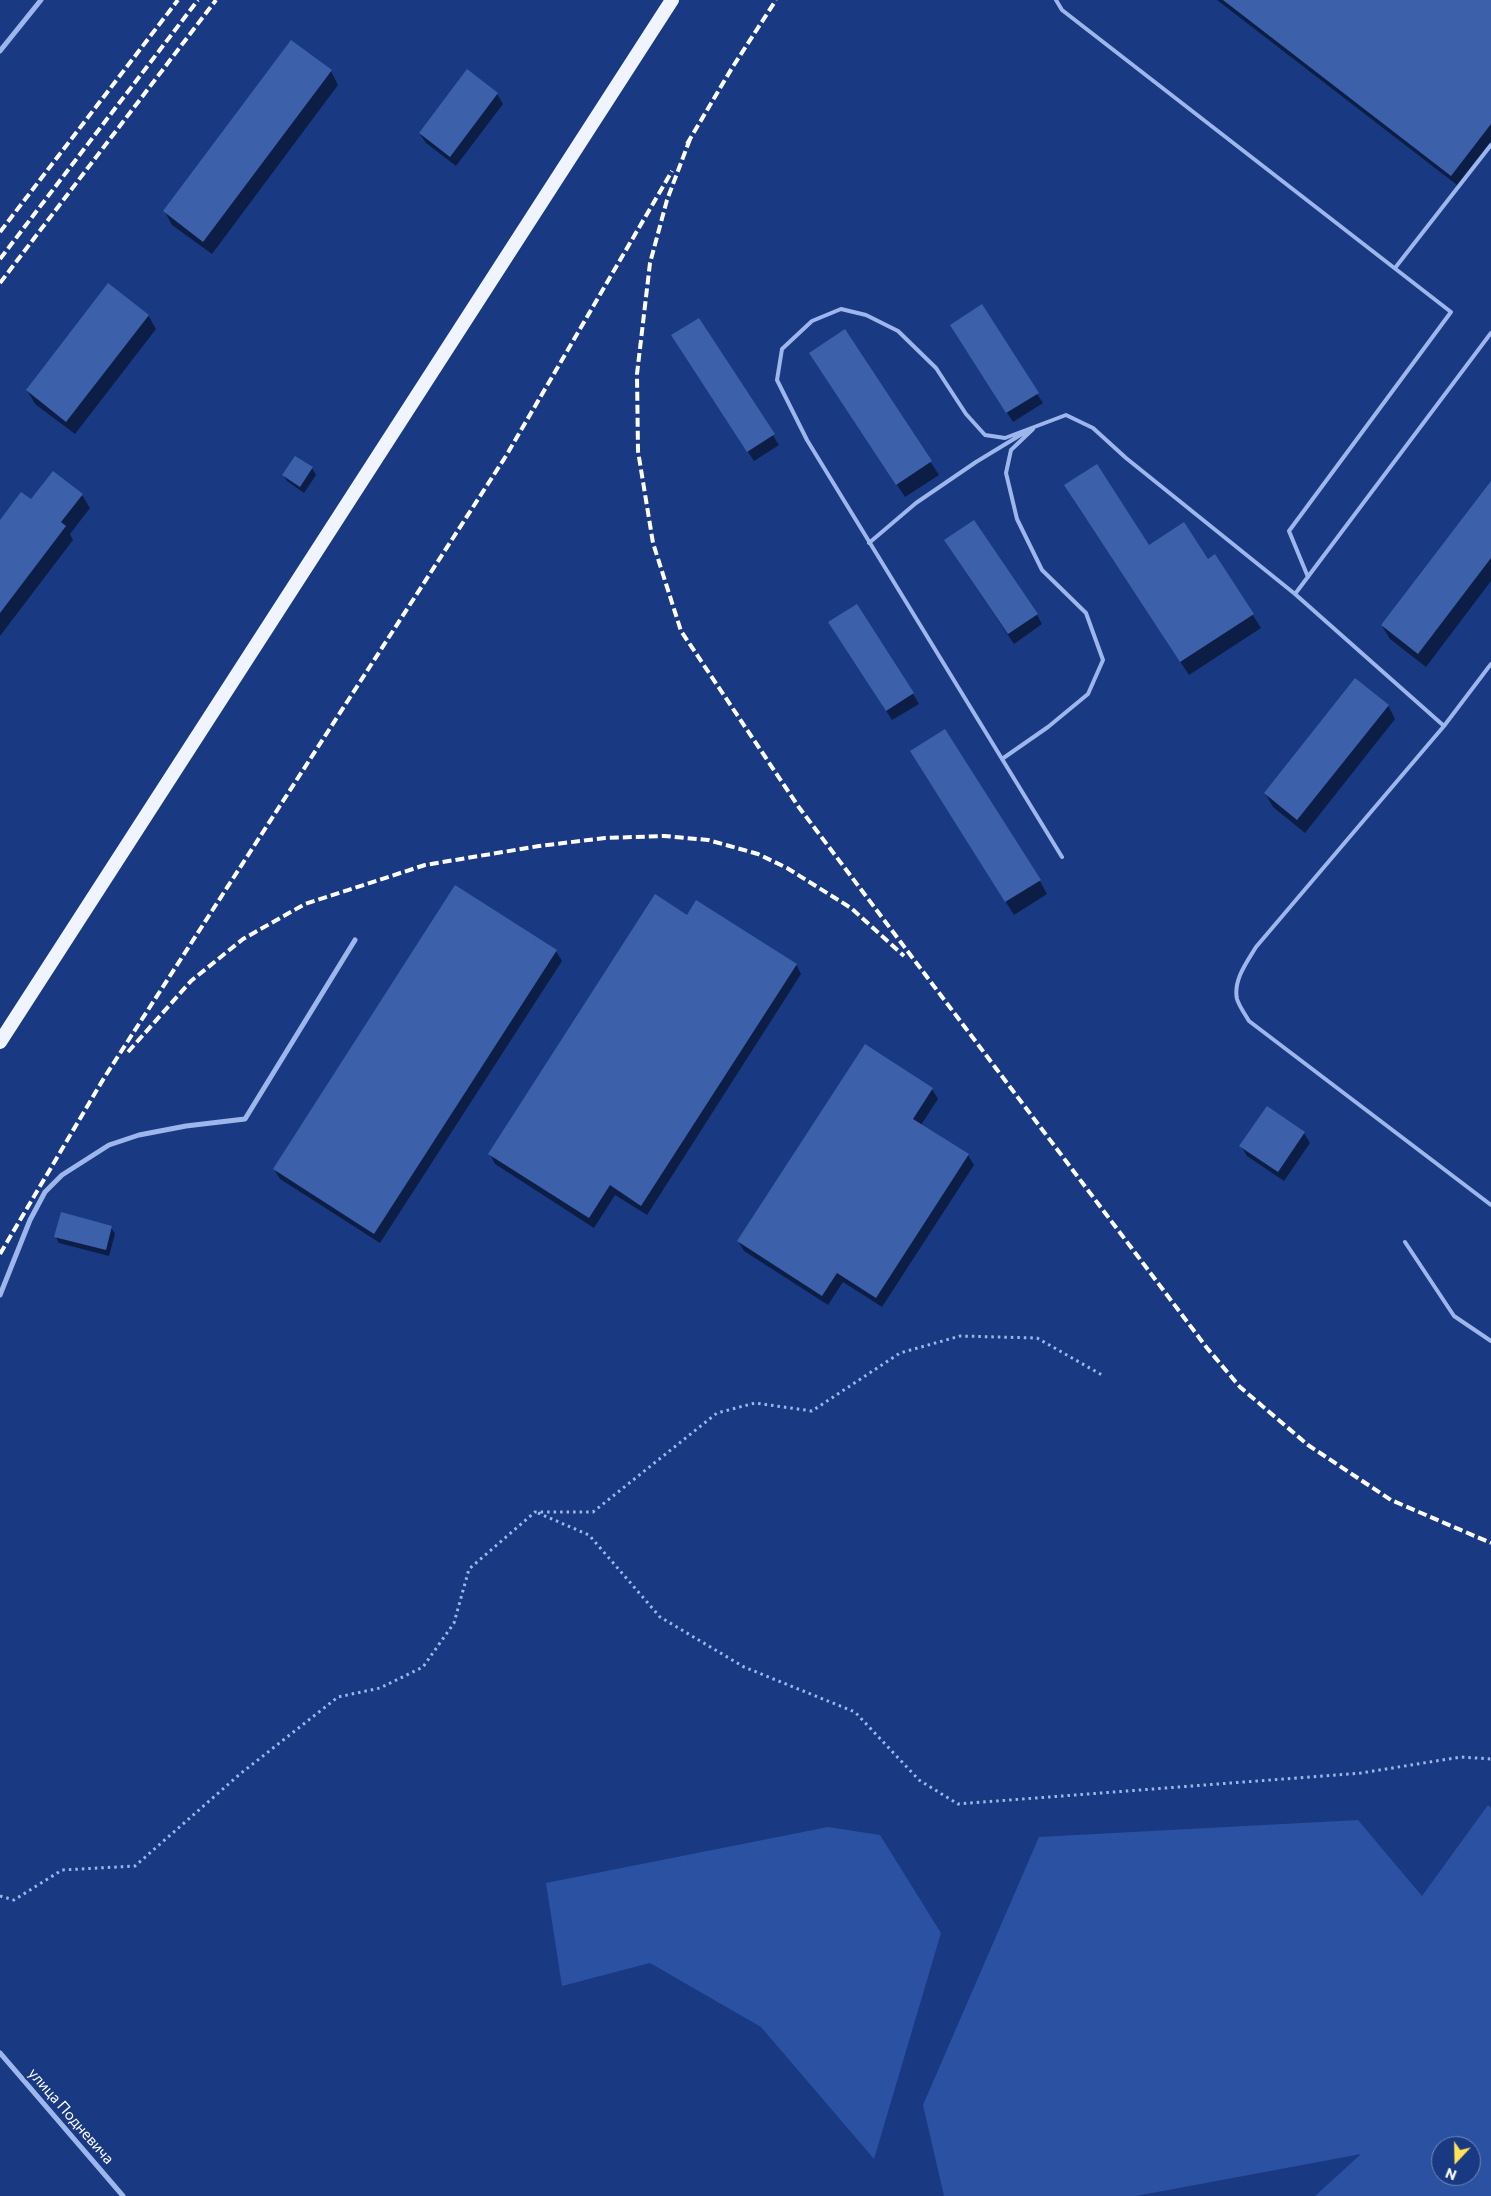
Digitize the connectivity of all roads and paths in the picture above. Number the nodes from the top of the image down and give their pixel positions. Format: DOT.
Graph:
graph roads {
  1 [pos="41,0"];
  2 [pos="672,0"];
  3 [pos="1056,0"];
  4 [pos="0,51"];
  5 [pos="1491,145"];
  6 [pos="1395,268"];
  7 [pos="1491,334"];
  8 [pos="1035,426"];
  9 [pos="869,543"];
  10 [pos="1308,577"];
  11 [pos="1295,594"];
  12 [pos="1491,664"];
  13 [pos="1444,726"];
  14 [pos="1002,759"];
  15 [pos="1062,857"];
  16 [pos="355,940"];
  17 [pos="0,1042"];
  18 [pos="1491,1205"];
  19 [pos="1405,1242"];
  20 [pos="0,1295"];
  21 [pos="1491,1341"];
  22 [pos="1102,1375"];
  23 [pos="535,1512"];
  24 [pos="1491,1759"];
  25 [pos="0,1896"];
  26 [pos="0,2053"];
  27 [pos="123,2196"];
  1 -- 4 [label="street"];
  2 -- 17 [label="highway"];
  3 -- 6 [label="lane"];
  5 -- 6 [label="lane"];
  6 -- 10 [label="lane"];
  7 -- 10 [label="lane"];
  8 -- 9 [label="lane"];
  8 -- 9 [label="lane"];
  8 -- 11 [label="lane"];
  8 -- 14 [label="lane"];
  9 -- 14 [label="lane"];
  10 -- 11 [label="lane"];
  11 -- 13 [label="lane"];
  12 -- 13 [label="lane"];
  13 -- 18 [label="lane"];
  14 -- 15 [label="lane"];
  16 -- 20 [label="street"];
  19 -- 21 [label="lane"];
  22 -- 23 [label="path"];
  23 -- 24 [label="path"];
  23 -- 25 [label="path"];
  26 -- 27 [label="street, улица Подневича"];
}
